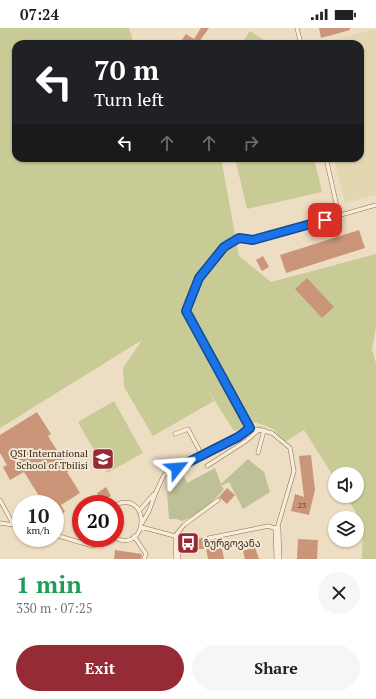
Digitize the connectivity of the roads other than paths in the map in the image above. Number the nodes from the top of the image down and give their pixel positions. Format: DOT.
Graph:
graph roads {
  1 [pos="297,28"];
  2 [pos="300,40"];
  3 [pos="327,162"];
  4 [pos="376,205"];
  5 [pos="339,216"];
  6 [pos="250,428"];
  7 [pos="262,430"];
  8 [pos="175,434"];
  9 [pos="258,453"];
  10 [pos="202,455"];
  11 [pos="207,466"];
  12 [pos="156,492"];
  13 [pos="0,500"];
  14 [pos="218,500"];
  15 [pos="124,503"];
  16 [pos="139,511"];
  17 [pos="12,522"];
  18 [pos="0,523"];
  19 [pos="12,524"];
  20 [pos="142,525"];
  21 [pos="277,529"];
  22 [pos="134,536"];
  23 [pos="209,538"];
  24 [pos="176,539"];
  25 [pos="124,540"];
  26 [pos="277,558"];
  27 [pos="144,559"];
  28 [pos="177,559"];
  1 -- 2 [label="lane"];
  3 -- 5 [label="lane"];
  4 -- 5 [label="lane"];
  5 -- 6 [label="lane"];
  6 -- 7 [label="lane"];
  6 -- 10 [label="lane"];
  7 -- 9 [label="lane"];
  7 -- 11 [label="lane"];
  7 -- 21 [label="lane"];
  8 -- 10 [label="lane"];
  10 -- 12 [label="lane"];
  12 -- 16 [label="lane"];
  12 -- 20 [label="lane"];
  13 -- 17 [label="lane"];
  14 -- 24 [label="lane"];
  15 -- 16 [label="lane"];
  16 -- 20 [label="lane"];
  18 -- 19 [label="lane"];
  20 -- 22 [label="lane"];
  20 -- 24 [label="lane"];
  21 -- 23 [label="lane"];
  21 -- 26 [label="street"];
  22 -- 25 [label="lane"];
  22 -- 27 [label="lane"];
  24 -- 28 [label="street"];
}
